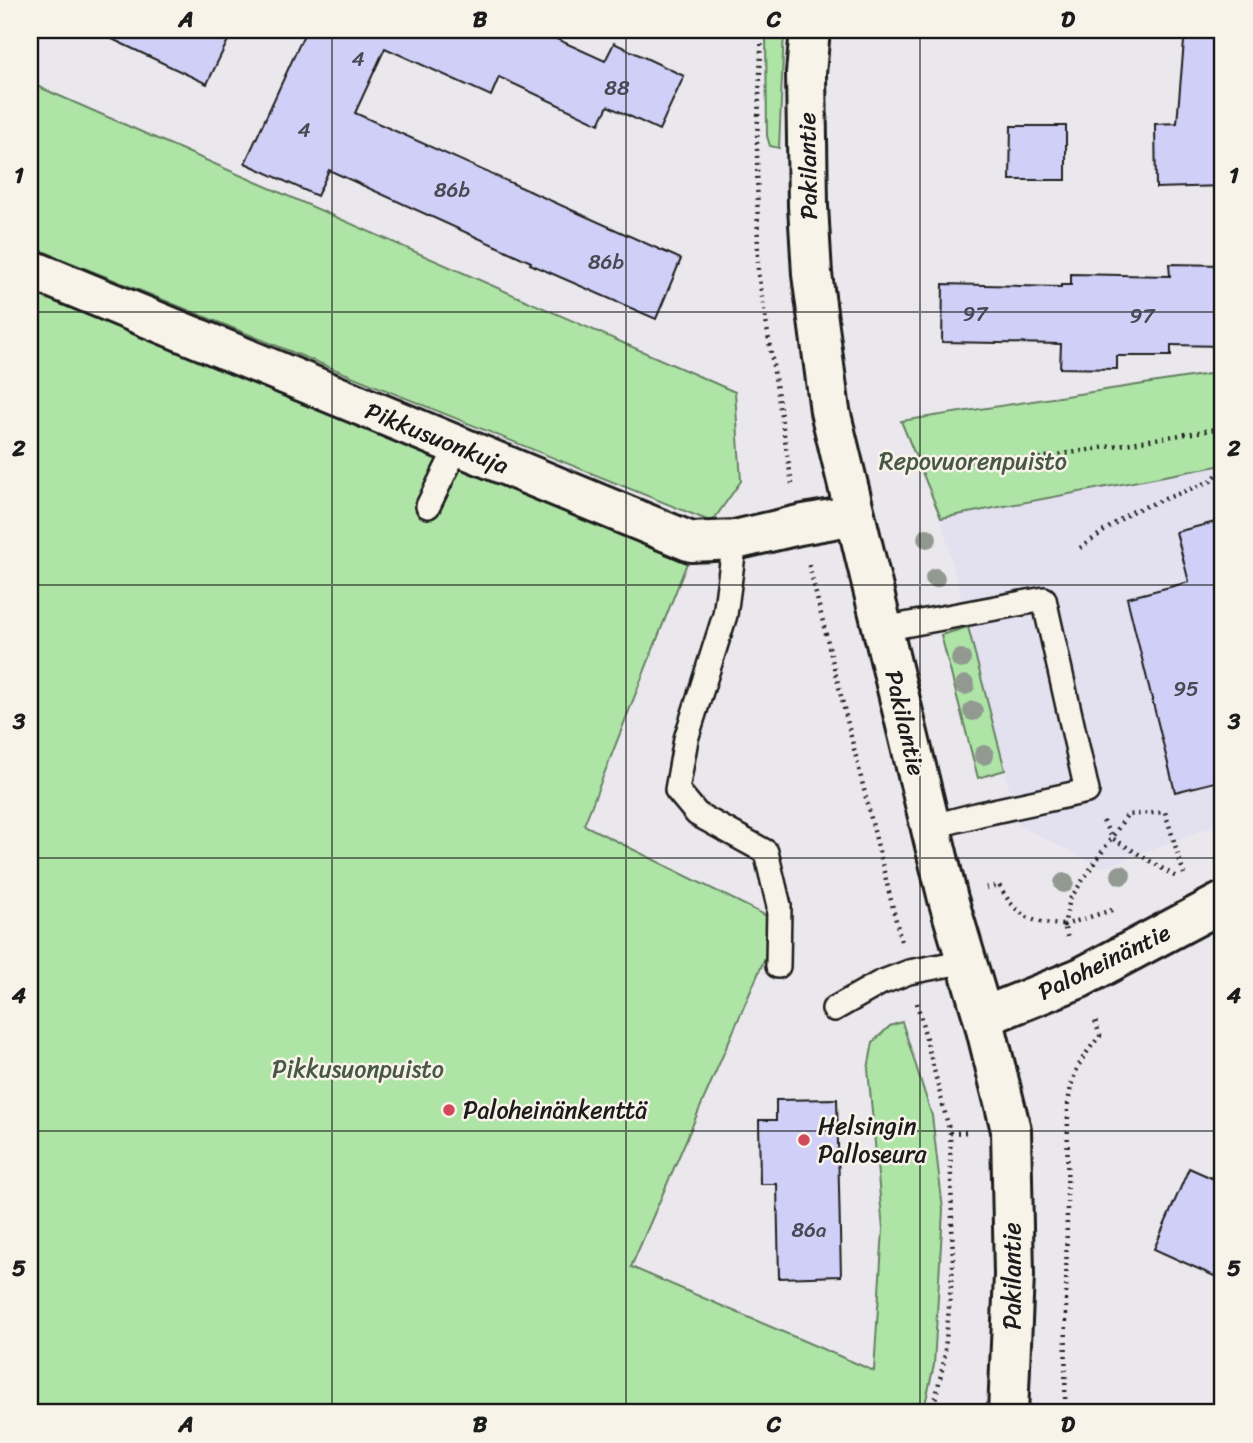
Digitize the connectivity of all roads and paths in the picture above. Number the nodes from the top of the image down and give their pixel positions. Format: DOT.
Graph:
graph roads {
  1 [pos="810,30"];
  2 [pos="30,270"];
  3 [pos="1223,428"];
  4 [pos="457,447"];
  5 [pos="843,465"];
  6 [pos="1223,468"];
  7 [pos="791,474"];
  8 [pos="428,506"];
  9 [pos="855,515"];
  10 [pos="734,540"];
  11 [pos="1080,548"];
  12 [pos="883,628"];
  13 [pos="1087,791"];
  14 [pos="930,828"];
  15 [pos="1112,838"];
  16 [pos="999,885"];
  17 [pos="1223,902"];
  18 [pos="1064,925"];
  19 [pos="967,961"];
  20 [pos="778,966"];
  21 [pos="1080,978"];
  22 [pos="834,1009"];
  23 [pos="983,1017"];
  24 [pos="1008,1413"];
  25 [pos="1065,1413"];
  1 -- 5 [label="main road, Pakilantie"];
  2 -- 4 [label="main road, Pikkusuonkuja"];
  3 -- 5 [label="path"];
  4 -- 8 [label="lane"];
  4 -- 10 [label="main road, Pikkusuonkuja"];
  5 -- 7 [label="path"];
  5 -- 9 [label="main road, Pakilantie"];
  6 -- 11 [label="path"];
  9 -- 10 [label="main road, Pikkusuonkuja"];
  9 -- 12 [label="main road, Pakilantie"];
  10 -- 20 [label="lane"];
  12 -- 13 [label="lane"];
  12 -- 14 [label="main road, Pakilantie"];
  13 -- 14 [label="lane"];
  13 -- 15 [label="path"];
  14 -- 19 [label="main road, Pakilantie"];
  15 -- 15 [label="path"];
  15 -- 18 [label="path"];
  16 -- 18 [label="path"];
  17 -- 21 [label="main road, Paloheinäntie"];
  18 -- 21 [label="path"];
  19 -- 22 [label="lane"];
  19 -- 23 [label="main road, Pakilantie"];
  21 -- 23 [label="main road, Paloheinäntie"];
  21 -- 25 [label="path"];
  23 -- 24 [label="main road, Pakilantie"];
}
